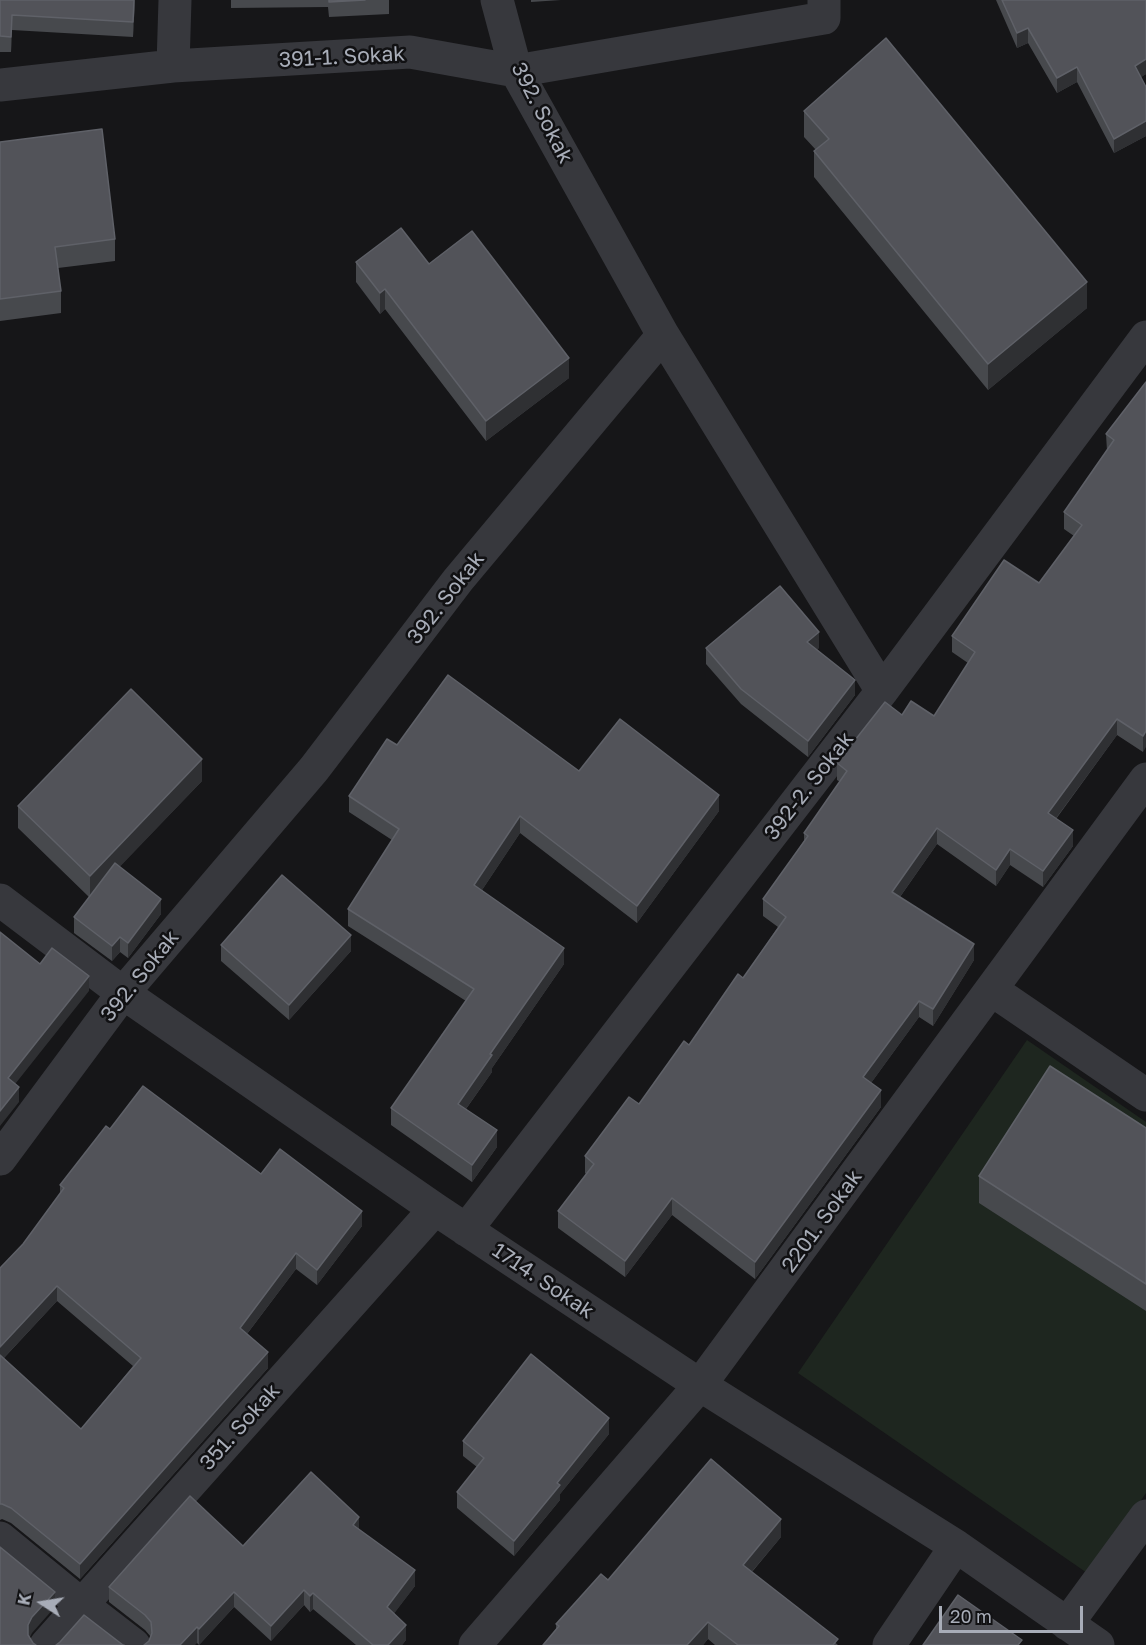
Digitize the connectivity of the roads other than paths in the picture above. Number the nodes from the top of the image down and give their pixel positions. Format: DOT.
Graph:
graph roads {
  1 [pos="175,0"];
  2 [pos="497,0"];
  3 [pos="824,9"];
  4 [pos="173,66"];
  5 [pos="516,72"];
  6 [pos="0,85"];
  7 [pos="663,335"];
  8 [pos="1146,337"];
  9 [pos="882,691"];
  10 [pos="1146,779"];
  11 [pos="0,900"];
  12 [pos="992,990"];
  13 [pos="123,993"];
  14 [pos="1146,1095"];
  15 [pos="0,1159"];
  16 [pos="435,1209"];
  17 [pos="466,1230"];
  18 [pos="700,1385"];
  19 [pos="1146,1516"];
  20 [pos="0,1538"];
  21 [pos="956,1546"];
  22 [pos="82,1605"];
  23 [pos="1067,1624"];
  24 [pos="46,1645"];
  25 [pos="134,1645"];
  26 [pos="475,1645"];
  27 [pos="889,1645"];
  28 [pos="1098,1645"];
  1 -- 4 [label="street"];
  2 -- 5 [label="street, 392. Sokak"];
  3 -- 5 [label="street, 391-1. Sokak"];
  4 -- 5 [label="street, 391-1. Sokak"];
  4 -- 6 [label="street, 391-1. Sokak"];
  5 -- 7 [label="street, 392. Sokak"];
  7 -- 9 [label="street"];
  7 -- 13 [label="street, 392. Sokak"];
  8 -- 9 [label="street, 392-2. Sokak"];
  9 -- 17 [label="street, 392-2. Sokak"];
  10 -- 12 [label="street, 2201. Sokak"];
  11 -- 13 [label="street, 1714. Sokak"];
  12 -- 14 [label="street"];
  12 -- 18 [label="street, 2201. Sokak"];
  13 -- 15 [label="street, 392. Sokak"];
  13 -- 16 [label="street, 1714. Sokak"];
  16 -- 17 [label="street, 1714. Sokak"];
  16 -- 22 [label="street, 351. Sokak"];
  17 -- 18 [label="street, 1714. Sokak"];
  18 -- 21 [label="street, 1714. Sokak"];
  18 -- 26 [label="street, 2201. Sokak"];
  19 -- 23 [label="street"];
  20 -- 22 [label="street"];
  21 -- 23 [label="street, 1714. Sokak"];
  21 -- 27 [label="street"];
  22 -- 24 [label="street, 351. Sokak"];
  22 -- 25 [label="street"];
  23 -- 28 [label="street, 1714. Sokak"];
}
